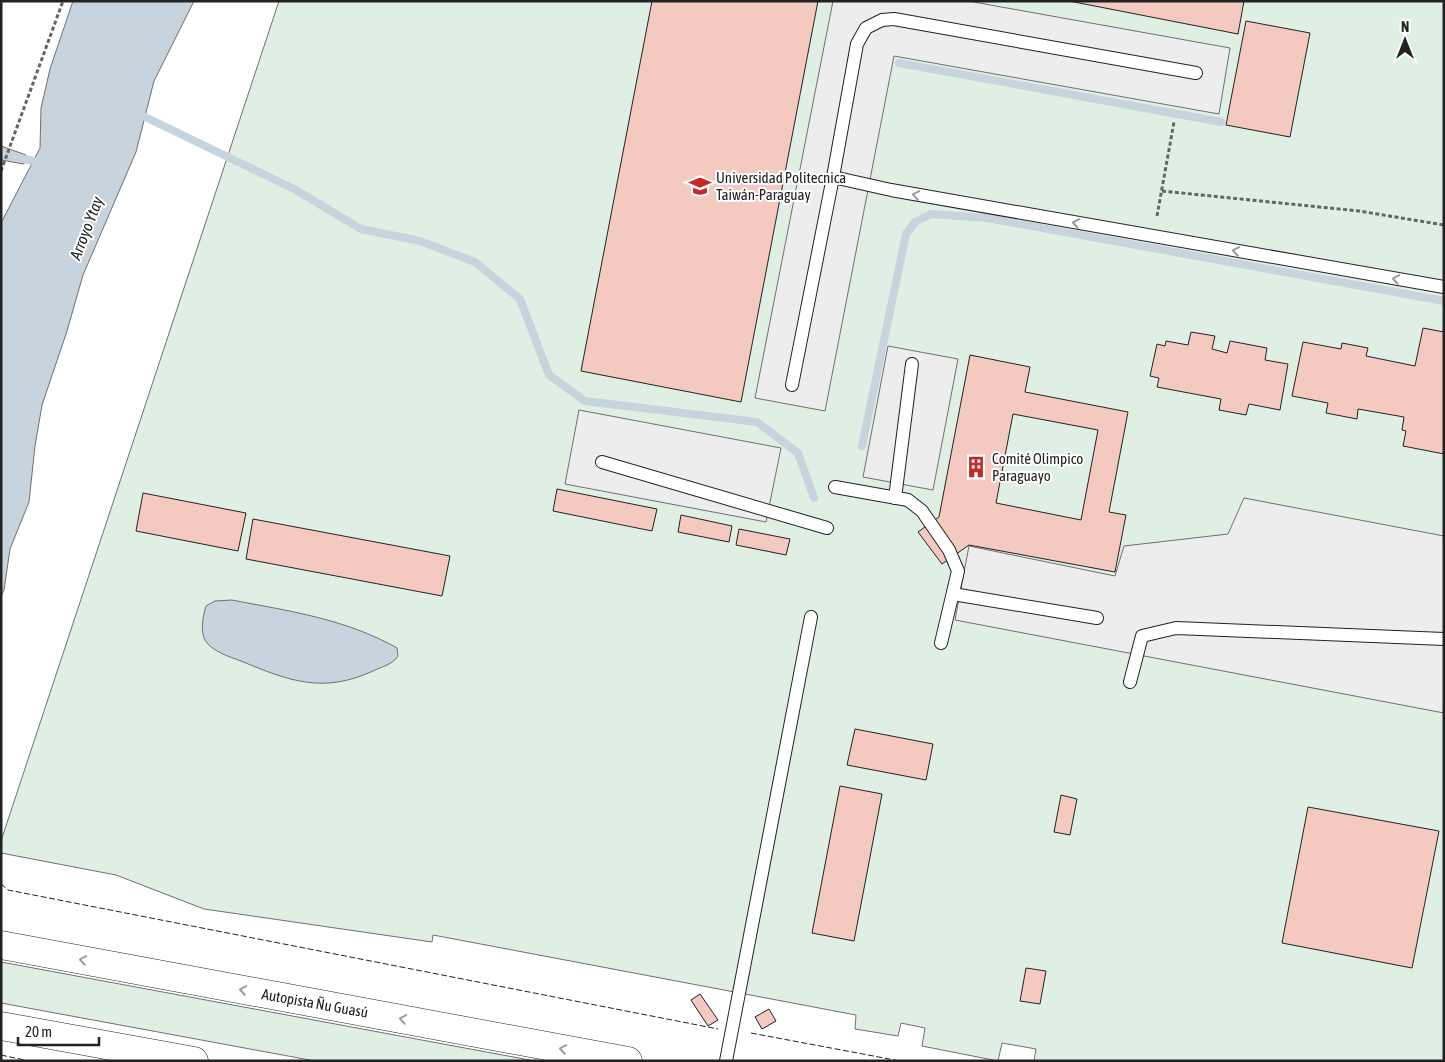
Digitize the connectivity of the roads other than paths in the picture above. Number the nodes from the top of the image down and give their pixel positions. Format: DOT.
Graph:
graph roads {
  1 [pos="1196,73"];
  2 [pos="833,177"];
  3 [pos="1444,287"];
  4 [pos="912,364"];
  5 [pos="792,385"];
  6 [pos="602,462"];
  7 [pos="835,487"];
  8 [pos="895,498"];
  9 [pos="827,528"];
  10 [pos="953,594"];
  11 [pos="811,617"];
  12 [pos="1097,618"];
  13 [pos="1444,639"];
  14 [pos="941,643"];
  15 [pos="1130,682"];
  16 [pos="1,945"];
  17 [pos="1,1026"];
  18 [pos="194,1061"];
  19 [pos="628,1061"];
  20 [pos="726,1061"];
  1 -- 2 [label="lane"];
  3 -- 2 [label="lane, one-way"];
  2 -- 5 [label="lane"];
  4 -- 8 [label="lane"];
  6 -- 9 [label="lane"];
  7 -- 8 [label="lane"];
  8 -- 10 [label="lane"];
  10 -- 12 [label="lane"];
  10 -- 14 [label="lane"];
  11 -- 20 [label="lane"];
  13 -- 15 [label="lane"];
  19 -- 16 [label="highway, Autopista Ñu Guasú, one-way"];
  17 -- 18 [label="highway"];
}
